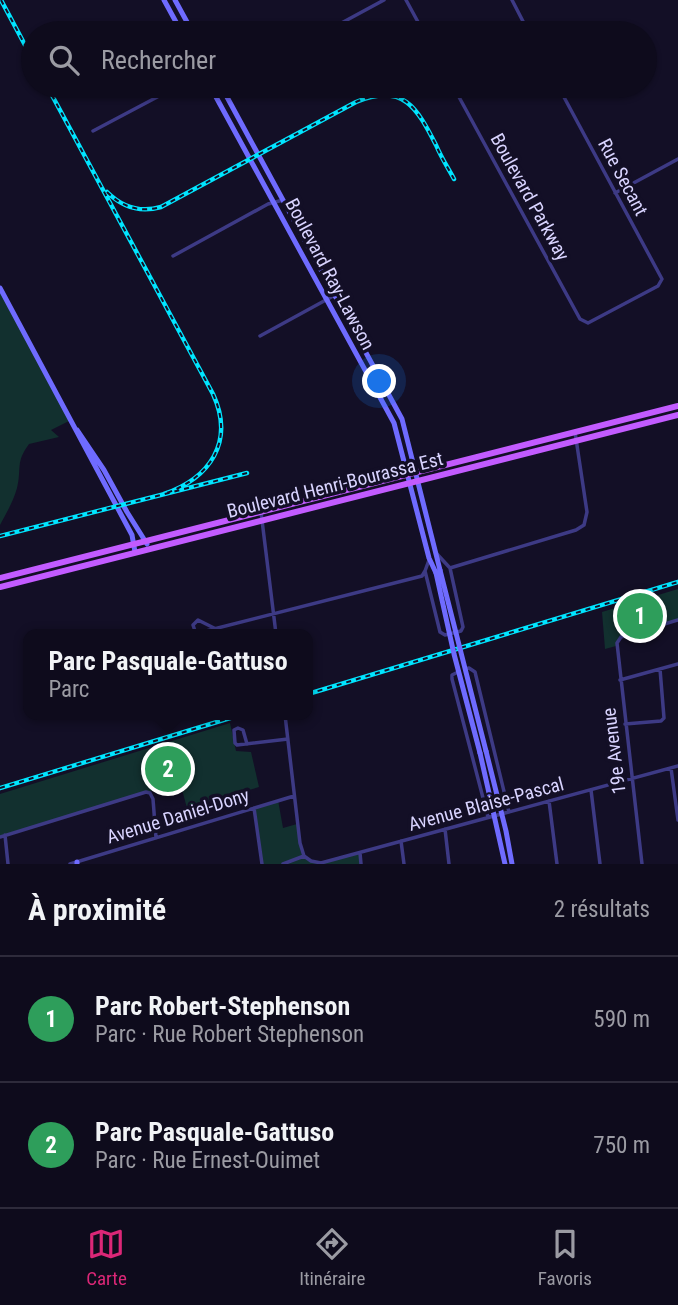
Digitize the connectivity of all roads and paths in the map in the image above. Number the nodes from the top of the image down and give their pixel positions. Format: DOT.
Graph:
graph roads {
  1 [pos="164,0"];
  2 [pos="175,0"];
  3 [pos="384,0"];
  4 [pos="406,0"];
  5 [pos="512,0"];
  6 [pos="175,21"];
  7 [pos="186,21"];
  8 [pos="345,21"];
  9 [pos="417,21"];
  10 [pos="523,21"];
  11 [pos="155,98"];
  12 [pos="217,98"];
  13 [pos="229,98"];
  14 [pos="460,98"];
  15 [pos="564,98"];
  16 [pos="93,131"];
  17 [pos="678,159"];
  18 [pos="615,193"];
  19 [pos="283,200"];
  20 [pos="274,202"];
  21 [pos="173,256"];
  22 [pos="662,282"];
  23 [pos="0,288"];
  24 [pos="335,295"];
  25 [pos="327,300"];
  26 [pos="342,310"];
  27 [pos="334,314"];
  28 [pos="260,335"];
  29 [pos="678,406"];
  30 [pos="678,415"];
  31 [pos="75,428"];
  32 [pos="576,436"];
  33 [pos="417,476"];
  34 [pos="408,478"];
  35 [pos="261,512"];
  36 [pos="262,520"];
  37 [pos="146,541"];
  38 [pos="134,548"];
  39 [pos="149,549"];
  40 [pos="436,554"];
  41 [pos="429,558"];
  42 [pos="450,568"];
  43 [pos="425,571"];
  44 [pos="438,572"];
  45 [pos="0,578"];
  46 [pos="0,587"];
  47 [pos="273,614"];
  48 [pos="678,620"];
  49 [pos="215,628"];
  50 [pos="194,629"];
  51 [pos="211,629"];
  52 [pos="275,629"];
  53 [pos="678,664"];
  54 [pos="660,669"];
  55 [pos="620,680"];
  56 [pos="286,720"];
  57 [pos="625,724"];
  58 [pos="288,739"];
  59 [pos="247,744"];
  60 [pos="483,752"];
  61 [pos="678,766"];
  62 [pos="671,768"];
  63 [pos="632,778"];
  64 [pos="591,790"];
  65 [pos="294,796"];
  66 [pos="550,801"];
  67 [pos="254,808"];
  68 [pos="509,812"];
  69 [pos="502,814"];
  70 [pos="491,817"];
  71 [pos="678,820"];
  72 [pos="445,829"];
  73 [pos="3,836"];
  74 [pos="156,838"];
  75 [pos="401,841"];
  76 [pos="359,853"];
  77 [pos="304,856"];
  78 [pos="75,863"];
  79 [pos="8,864"];
  80 [pos="262,864"];
  81 [pos="283,864"];
  82 [pos="361,864"];
  83 [pos="404,864"];
  84 [pos="449,864"];
  85 [pos="505,864"];
  86 [pos="512,864"];
  87 [pos="557,864"];
  88 [pos="600,864"];
  89 [pos="642,864"];
  1 -- 6 [label="street"];
  2 -- 7 [label="street"];
  3 -- 8 [label="street"];
  4 -- 9 [label="street"];
  5 -- 10 [label="street"];
  11 -- 16 [label="street"];
  12 -- 20 [label="street, Boulevard Ray-Lawson"];
  13 -- 19 [label="street, Boulevard Ray-Lawson"];
  14 -- 22 [label="street, Boulevard Parkway"];
  15 -- 18 [label="street, Rue Secant"];
  17 -- 18 [label="street"];
  18 -- 22 [label="street, Rue Secant"];
  19 -- 20 [label="street"];
  19 -- 24 [label="street, Boulevard Ray-Lawson"];
  20 -- 21 [label="street"];
  20 -- 25 [label="street, Boulevard Ray-Lawson"];
  23 -- 31 [label="street"];
  24 -- 25 [label="street"];
  24 -- 26 [label="street, Boulevard Ray-Lawson"];
  25 -- 27 [label="street, Boulevard Ray-Lawson"];
  25 -- 28 [label="street"];
  26 -- 27 [label="street"];
  26 -- 33 [label="street, Boulevard Ray-Lawson"];
  27 -- 34 [label="street, Boulevard Ray-Lawson"];
  29 -- 32 [label="main road, Boulevard Henri-Bourassa Est"];
  30 -- 32 [label="main road, Boulevard Henri-Bourassa Est"];
  31 -- 37 [label="street"];
  31 -- 38 [label="street"];
  32 -- 33 [label="main road, Boulevard Henri-Bourassa Est"];
  32 -- 42 [label="street"];
  33 -- 34 [label="main road, Boulevard Henri-Bourassa Est"];
  33 -- 40 [label="street, Boulevard Ray-Lawson"];
  34 -- 35 [label="main road, Boulevard Henri-Bourassa Est"];
  34 -- 36 [label="main road, Boulevard Henri-Bourassa Est"];
  34 -- 41 [label="street, Boulevard Ray-Lawson"];
  35 -- 36 [label="street"];
  35 -- 37 [label="main road, Boulevard Henri-Bourassa Est"];
  36 -- 39 [label="main road, Boulevard Henri-Bourassa Est"];
  36 -- 47 [label="street"];
  37 -- 38 [label="main road, Boulevard Henri-Bourassa Est"];
  37 -- 39 [label="street"];
  38 -- 39 [label="main road, Boulevard Henri-Bourassa Est"];
  38 -- 45 [label="main road, Boulevard Henri-Bourassa Est"];
  38 -- 46 [label="main road, Boulevard Henri-Bourassa Est"];
  40 -- 42 [label="street"];
  40 -- 44 [label="street, Boulevard Ray-Lawson"];
  41 -- 43 [label="street"];
  41 -- 44 [label="street, Boulevard Ray-Lawson"];
  42 -- 43 [label="street"];
  43 -- 47 [label="street"];
  44 -- 60 [label="street, bridge"];
  47 -- 49 [label="street"];
  47 -- 52 [label="street"];
  48 -- 55 [label="street, 19e Avenue"];
  49 -- 50 [label="street"];
  49 -- 51 [label="street"];
  53 -- 54 [label="street"];
  54 -- 55 [label="street"];
  54 -- 57 [label="street"];
  55 -- 57 [label="street, 19e Avenue"];
  56 -- 58 [label="street"];
  57 -- 63 [label="street, 19e Avenue"];
  58 -- 59 [label="street"];
  58 -- 65 [label="street"];
  59 -- 59 [label="street"];
  60 -- 69 [label="street"];
  60 -- 70 [label="street"];
  61 -- 62 [label="street, Avenue Blaise-Pascal"];
  62 -- 63 [label="street, Avenue Blaise-Pascal"];
  62 -- 71 [label="street"];
  63 -- 64 [label="street, Avenue Blaise-Pascal"];
  63 -- 89 [label="street, 19e Avenue"];
  64 -- 66 [label="street, Avenue Blaise-Pascal"];
  64 -- 88 [label="street"];
  65 -- 67 [label="street, Avenue Daniel-Dony"];
  65 -- 77 [label="street"];
  66 -- 68 [label="street, Avenue Blaise-Pascal"];
  66 -- 87 [label="street"];
  67 -- 74 [label="street, Avenue Daniel-Dony"];
  67 -- 80 [label="street"];
  68 -- 69 [label="street, Avenue Blaise-Pascal"];
  68 -- 70 [label="street"];
  69 -- 70 [label="street, Avenue Blaise-Pascal"];
  69 -- 86 [label="street"];
  70 -- 72 [label="street, Avenue Blaise-Pascal"];
  70 -- 85 [label="street"];
  72 -- 75 [label="street, Avenue Blaise-Pascal"];
  72 -- 84 [label="street"];
  73 -- 74 [label="street"];
  73 -- 79 [label="street"];
  74 -- 78 [label="street, Avenue Daniel-Dony"];
  75 -- 76 [label="street, Avenue Blaise-Pascal"];
  75 -- 83 [label="street"];
  76 -- 77 [label="street, Avenue Blaise-Pascal"];
  76 -- 82 [label="street"];
  77 -- 81 [label="street"];
}
